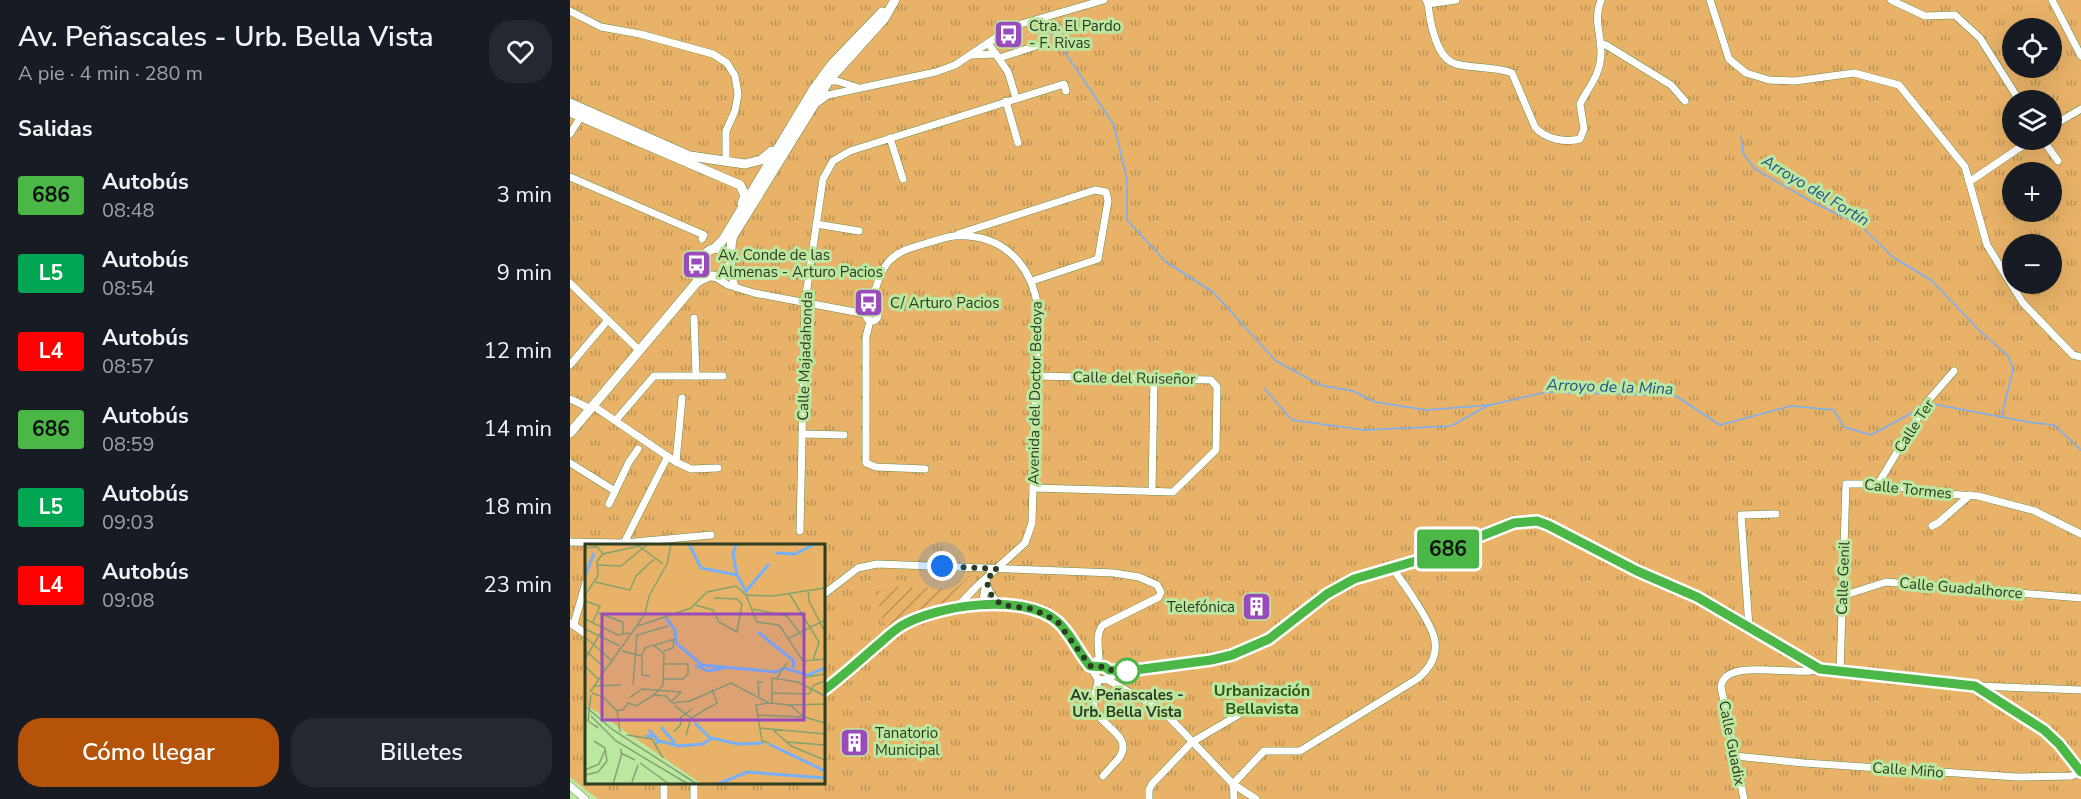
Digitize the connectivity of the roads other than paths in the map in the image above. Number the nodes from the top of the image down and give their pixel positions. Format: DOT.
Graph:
graph roads {
  1 [pos="893,0"];
  2 [pos="1104,0"];
  3 [pos="1456,0"];
  4 [pos="1601,0"];
  5 [pos="1710,0"];
  6 [pos="1891,0"];
  7 [pos="2052,0"];
  8 [pos="1427,2"];
  9 [pos="570,11"];
  10 [pos="1003,33"];
  11 [pos="988,43"];
  12 [pos="1600,44"];
  13 [pos="1039,45"];
  14 [pos="972,55"];
  15 [pos="997,56"];
  16 [pos="2081,56"];
  17 [pos="836,81"];
  18 [pos="864,87"];
  19 [pos="2013,90"];
  20 [pos="1066,91"];
  21 [pos="828,95"];
  22 [pos="1016,98"];
  23 [pos="1006,101"];
  24 [pos="1685,101"];
  25 [pos="570,103"];
  26 [pos="812,106"];
  27 [pos="2081,110"];
  28 [pos="570,112"];
  29 [pos="580,117"];
  30 [pos="2062,120"];
  31 [pos="793,122"];
  32 [pos="570,134"];
  33 [pos="890,138"];
  34 [pos="1018,143"];
  35 [pos="2016,150"];
  36 [pos="2050,150"];
  37 [pos="722,161"];
  38 [pos="2058,161"];
  39 [pos="745,164"];
  40 [pos="714,174"];
  41 [pos="570,177"];
  42 [pos="760,179"];
  43 [pos="903,179"];
  44 [pos="1970,182"];
  45 [pos="741,209"];
  46 [pos="816,224"];
  47 [pos="989,224"];
  48 [pos="739,226"];
  49 [pos="859,231"];
  50 [pos="951,236"];
  51 [pos="702,239"];
  52 [pos="987,240"];
  53 [pos="715,248"];
  54 [pos="730,255"];
  55 [pos="702,266"];
  56 [pos="730,269"];
  57 [pos="713,277"];
  58 [pos="1032,281"];
  59 [pos="697,282"];
  60 [pos="735,287"];
  61 [pos="572,288"];
  62 [pos="875,292"];
  63 [pos="805,302"];
  64 [pos="868,315"];
  65 [pos="694,318"];
  66 [pos="608,320"];
  67 [pos="639,350"];
  68 [pos="2081,357"];
  69 [pos="570,365"];
  70 [pos="1954,371"];
  71 [pos="696,376"];
  72 [pos="723,376"];
  73 [pos="1036,376"];
  74 [pos="1154,379"];
  75 [pos="682,398"];
  76 [pos="570,399"];
  77 [pos="590,407"];
  78 [pos="616,420"];
  79 [pos="570,433"];
  80 [pos="802,434"];
  81 [pos="844,435"];
  82 [pos="638,449"];
  83 [pos="668,456"];
  84 [pos="676,462"];
  85 [pos="570,463"];
  86 [pos="718,468"];
  87 [pos="925,469"];
  88 [pos="1846,483"];
  89 [pos="1878,484"];
  90 [pos="1033,488"];
  91 [pos="615,491"];
  92 [pos="1152,491"];
  93 [pos="1970,495"];
  94 [pos="609,504"];
  95 [pos="1776,514"];
  96 [pos="1932,526"];
  97 [pos="800,531"];
  98 [pos="2081,534"];
  99 [pos="711,535"];
  100 [pos="570,542"];
  101 [pos="624,543"];
  102 [pos="588,544"];
  103 [pos="610,544"];
  104 [pos="1392,568"];
  105 [pos="997,569"];
  106 [pos="986,580"];
  107 [pos="585,587"];
  108 [pos="976,587"];
  109 [pos="825,593"];
  110 [pos="1842,596"];
  111 [pos="2081,598"];
  112 [pos="1002,605"];
  113 [pos="958,606"];
  114 [pos="979,606"];
  115 [pos="572,624"];
  116 [pos="1749,627"];
  117 [pos="585,633"];
  118 [pos="1088,664"];
  119 [pos="1820,669"];
  120 [pos="1102,672"];
  121 [pos="1840,672"];
  122 [pos="1975,686"];
  123 [pos="825,689"];
  124 [pos="2081,690"];
  125 [pos="1245,711"];
  126 [pos="1192,742"];
  127 [pos="1735,756"];
  128 [pos="2081,772"];
  129 [pos="1103,776"];
  130 [pos="1233,784"];
  131 [pos="570,786"];
  132 [pos="585,799"];
  133 [pos="1149,799"];
  134 [pos="1234,799"];
  135 [pos="1256,799"];
  136 [pos="1744,799"];
  1 -- 17 [label="main road"];
  1 -- 31 [label="main road"];
  2 -- 10 [label="street"];
  3 -- 8 [label="street"];
  4 -- 12 [label="street"];
  5 -- 44 [label="street"];
  6 -- 19 [label="street"];
  7 -- 16 [label="street"];
  8 -- 12 [label="street"];
  9 -- 37 [label="street"];
  10 -- 11 [label="street"];
  10 -- 15 [label="street"];
  11 -- 14 [label="street"];
  11 -- 15 [label="street"];
  12 -- 24 [label="street"];
  13 -- 15 [label="street"];
  14 -- 15 [label="street"];
  14 -- 18 [label="street"];
  15 -- 22 [label="street"];
  17 -- 18 [label="street"];
  17 -- 21 [label="street"];
  17 -- 26 [label="main road"];
  17 -- 31 [label="street"];
  18 -- 21 [label="street"];
  20 -- 22 [label="street, Calle Majadahonda"];
  21 -- 26 [label="street"];
  22 -- 23 [label="street, Calle Majadahonda"];
  23 -- 33 [label="street, Calle Majadahonda"];
  23 -- 34 [label="street"];
  25 -- 37 [label="main road"];
  26 -- 48 [label="main road"];
  27 -- 30 [label="street"];
  28 -- 29 [label="main road"];
  29 -- 32 [label="street"];
  29 -- 40 [label="main road"];
  31 -- 39 [label="main road"];
  31 -- 42 [label="main road"];
  33 -- 43 [label="street"];
  33 -- 46 [label="street, Calle Majadahonda"];
  35 -- 44 [label="street"];
  36 -- 38 [label="street"];
  37 -- 39 [label="main road"];
  37 -- 40 [label="street"];
  39 -- 42 [label="main road"];
  40 -- 45 [label="main road"];
  41 -- 51 [label="street"];
  42 -- 45 [label="main road"];
  42 -- 48 [label="main road"];
  44 -- 68 [label="street"];
  45 -- 53 [label="main road"];
  46 -- 49 [label="street"];
  46 -- 63 [label="street, Calle Majadahonda"];
  47 -- 50 [label="street"];
  47 -- 52 [label="street"];
  47 -- 58 [label="street"];
  48 -- 54 [label="main road"];
  50 -- 52 [label="street, Avenida del Doctor Bedoya"];
  50 -- 62 [label="street, Avenida del Doctor Bedoya"];
  52 -- 58 [label="street, Avenida del Doctor Bedoya"];
  53 -- 54 [label="main road"];
  53 -- 55 [label="main road"];
  54 -- 56 [label="main road"];
  55 -- 57 [label="main road"];
  55 -- 59 [label="main road"];
  56 -- 57 [label="main road"];
  56 -- 60 [label="street"];
  57 -- 59 [label="main road"];
  57 -- 60 [label="street"];
  58 -- 73 [label="street, Avenida del Doctor Bedoya"];
  59 -- 67 [label="main road"];
  60 -- 63 [label="street"];
  61 -- 66 [label="street"];
  62 -- 64 [label="street, Avenida del Doctor Bedoya"];
  62 -- 64 [label="street"];
  63 -- 64 [label="street"];
  63 -- 80 [label="street, Calle Majadahonda"];
  64 -- 87 [label="street, Avenida del Doctor Bedoya"];
  65 -- 71 [label="street"];
  66 -- 67 [label="street"];
  66 -- 69 [label="street"];
  67 -- 77 [label="main road"];
  70 -- 89 [label="street, Calle Ter"];
  71 -- 72 [label="street"];
  71 -- 78 [label="street"];
  73 -- 74 [label="street, Calle del Ruiseñor"];
  73 -- 90 [label="street, Avenida del Doctor Bedoya"];
  74 -- 92 [label="street"];
  74 -- 92 [label="street, Calle del Ruiseñor"];
  75 -- 84 [label="street"];
  76 -- 77 [label="street"];
  77 -- 78 [label="street"];
  77 -- 79 [label="main road"];
  78 -- 83 [label="street"];
  80 -- 81 [label="street"];
  80 -- 97 [label="street, Calle Majadahonda"];
  82 -- 91 [label="street"];
  83 -- 84 [label="street"];
  83 -- 101 [label="street"];
  84 -- 86 [label="street"];
  85 -- 91 [label="street"];
  88 -- 89 [label="street, Calle Tormes"];
  88 -- 110 [label="street, Calle Genil"];
  89 -- 93 [label="street, Calle Tormes"];
  90 -- 92 [label="street, Calle del Ruiseñor"];
  90 -- 105 [label="street, Avenida del Doctor Bedoya"];
  91 -- 94 [label="street"];
  93 -- 96 [label="street, Calle Tormes"];
  93 -- 98 [label="street, Calle Tormes"];
  95 -- 116 [label="street"];
  99 -- 101 [label="street"];
  100 -- 102 [label="street"];
  101 -- 103 [label="street"];
  104 -- 116 [label="street"];
  104 -- 120 [label="street"];
  104 -- 130 [label="street"];
  105 -- 106 [label="street, Avenida del Doctor Bedoya"];
  105 -- 109 [label="street"];
  105 -- 120 [label="street"];
  106 -- 108 [label="street, Avenida del Doctor Bedoya"];
  106 -- 112 [label="street"];
  106 -- 114 [label="street"];
  107 -- 115 [label="street"];
  108 -- 113 [label="street, Avenida del Doctor Bedoya"];
  108 -- 114 [label="street"];
  110 -- 111 [label="street, Calle Guadalhorce"];
  110 -- 121 [label="street, Calle Genil"];
  112 -- 114 [label="street"];
  112 -- 118 [label="street"];
  113 -- 114 [label="street"];
  113 -- 123 [label="street"];
  115 -- 117 [label="street"];
  116 -- 119 [label="street"];
  118 -- 120 [label="street"];
  118 -- 120 [label="street"];
  119 -- 121 [label="street"];
  119 -- 127 [label="street, Calle Guadix"];
  120 -- 126 [label="street"];
  120 -- 129 [label="street"];
  121 -- 122 [label="street"];
  122 -- 124 [label="street"];
  122 -- 128 [label="street"];
  125 -- 126 [label="street"];
  126 -- 130 [label="street"];
  126 -- 133 [label="street"];
  127 -- 128 [label="street, Calle Miño"];
  127 -- 136 [label="street, Calle Guadix"];
  130 -- 134 [label="street"];
  130 -- 135 [label="street"];
  131 -- 132 [label="street"];
}
